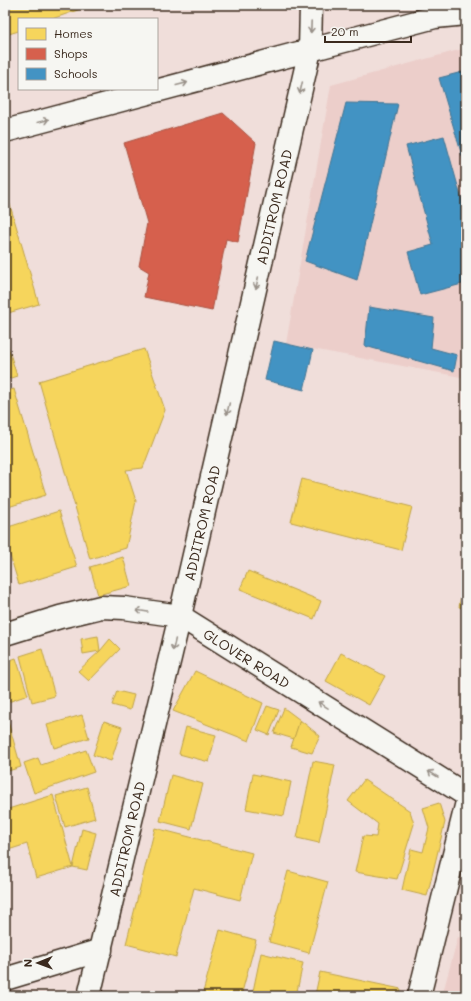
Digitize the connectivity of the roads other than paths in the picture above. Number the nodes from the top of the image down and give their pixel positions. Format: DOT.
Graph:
graph roads {
  1 [pos="311,5"];
  2 [pos="442,11"];
  3 [pos="466,14"];
  4 [pos="310,50"];
  5 [pos="5,131"];
  6 [pos="180,616"];
  7 [pos="5,634"];
  8 [pos="466,794"];
  9 [pos="466,806"];
  10 [pos="101,950"];
  11 [pos="5,979"];
  12 [pos="89,996"];
  13 [pos="419,996"];
  1 -- 4 [label="street, ADDITROM ROAD, one-way"];
  2 -- 3 [label="street"];
  2 -- 4 [label="street"];
  5 -- 4 [label="street, one-way"];
  4 -- 6 [label="street, ADDITROM ROAD, one-way"];
  6 -- 7 [label="street, GLOVER ROAD, one-way"];
  8 -- 6 [label="street, GLOVER ROAD, one-way"];
  6 -- 10 [label="street, ADDITROM ROAD, one-way"];
  9 -- 13 [label="street"];
  10 -- 11 [label="street"];
  10 -- 12 [label="street, ADDITROM ROAD"];
}
